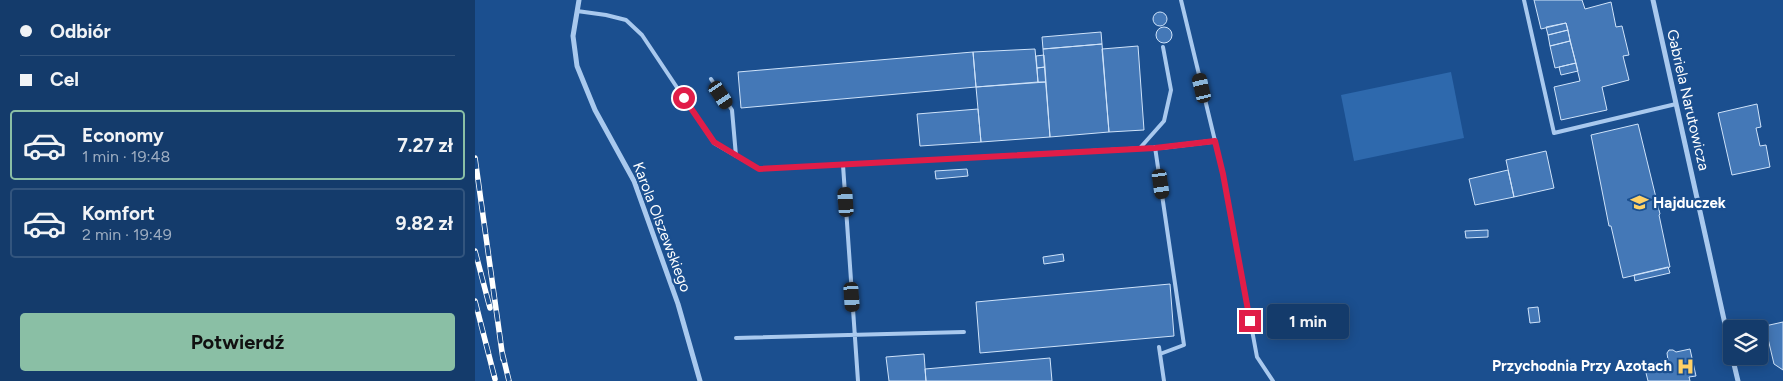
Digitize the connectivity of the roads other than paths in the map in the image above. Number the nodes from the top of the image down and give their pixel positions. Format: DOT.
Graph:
graph roads {
  1 [pos="579,0"];
  2 [pos="1181,0"];
  3 [pos="1523,0"];
  4 [pos="1653,0"];
  5 [pos="577,11"];
  6 [pos="1163,47"];
  7 [pos="711,79"];
  8 [pos="1676,104"];
  9 [pos="1215,141"];
  10 [pos="1165,147"];
  11 [pos="1140,148"];
  12 [pos="1155,148"];
  13 [pos="736,156"];
  14 [pos="843,165"];
  15 [pos="1724,320"];
  16 [pos="964,332"];
  17 [pos="855,335"];
  18 [pos="736,338"];
  19 [pos="1159,348"];
  20 [pos="1160,354"];
  21 [pos="1734,365"];
  22 [pos="700,381"];
  23 [pos="858,381"];
  24 [pos="1164,381"];
  25 [pos="1273,381"];
  26 [pos="1738,381"];
  1 -- 5 [label="street, Karola Olszewskiego"];
  2 -- 9 [label="lane"];
  3 -- 8 [label="lane"];
  4 -- 8 [label="street, Gabriela Narutowicza"];
  5 -- 13 [label="lane"];
  5 -- 22 [label="street, Karola Olszewskiego"];
  6 -- 11 [label="lane"];
  7 -- 13 [label="lane"];
  8 -- 15 [label="street, Gabriela Narutowicza"];
  9 -- 10 [label="street"];
  9 -- 25 [label="lane"];
  10 -- 12 [label="lane"];
  11 -- 12 [label="lane"];
  11 -- 14 [label="lane"];
  12 -- 20 [label="lane"];
  13 -- 14 [label="lane"];
  14 -- 17 [label="lane"];
  16 -- 17 [label="lane"];
  17 -- 18 [label="lane"];
  17 -- 23 [label="lane"];
  19 -- 20 [label="lane"];
  20 -- 24 [label="lane"];
  21 -- 26 [label="street"];
}
